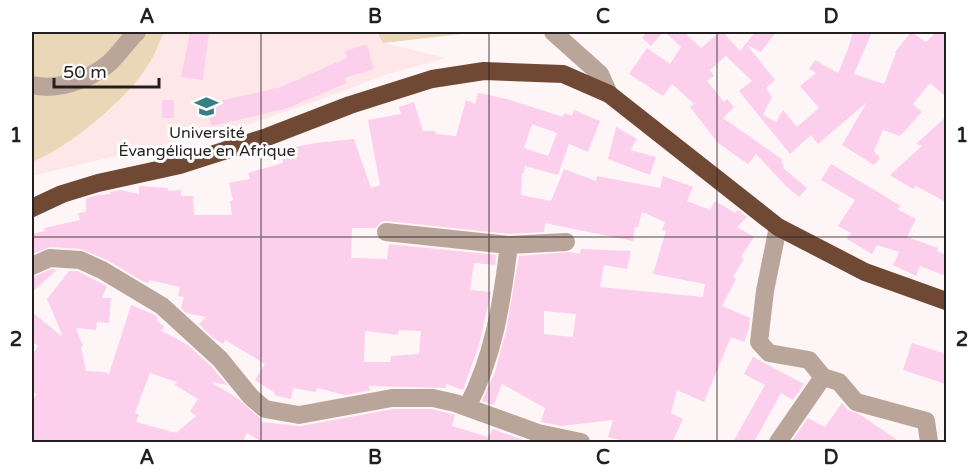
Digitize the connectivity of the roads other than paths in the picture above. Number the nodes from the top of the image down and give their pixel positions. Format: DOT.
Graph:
graph roads {
  1 [pos="137,32"];
  2 [pos="553,32"];
  3 [pos="32,86"];
  4 [pos="609,94"];
  5 [pos="32,208"];
  6 [pos="778,227"];
  7 [pos="386,232"];
  8 [pos="566,242"];
  9 [pos="509,245"];
  10 [pos="32,266"];
  11 [pos="946,301"];
  12 [pos="823,377"];
  13 [pos="467,407"];
  14 [pos="581,442"];
  15 [pos="778,442"];
  16 [pos="929,442"];
  1 -- 3 [label="street"];
  2 -- 4 [label="street"];
  4 -- 5 [label="highway"];
  4 -- 6 [label="highway"];
  6 -- 11 [label="highway"];
  6 -- 12 [label="street"];
  7 -- 9 [label="street"];
  8 -- 9 [label="street"];
  9 -- 13 [label="street"];
  10 -- 13 [label="street"];
  12 -- 15 [label="street"];
  12 -- 16 [label="street"];
  13 -- 14 [label="street"];
}
